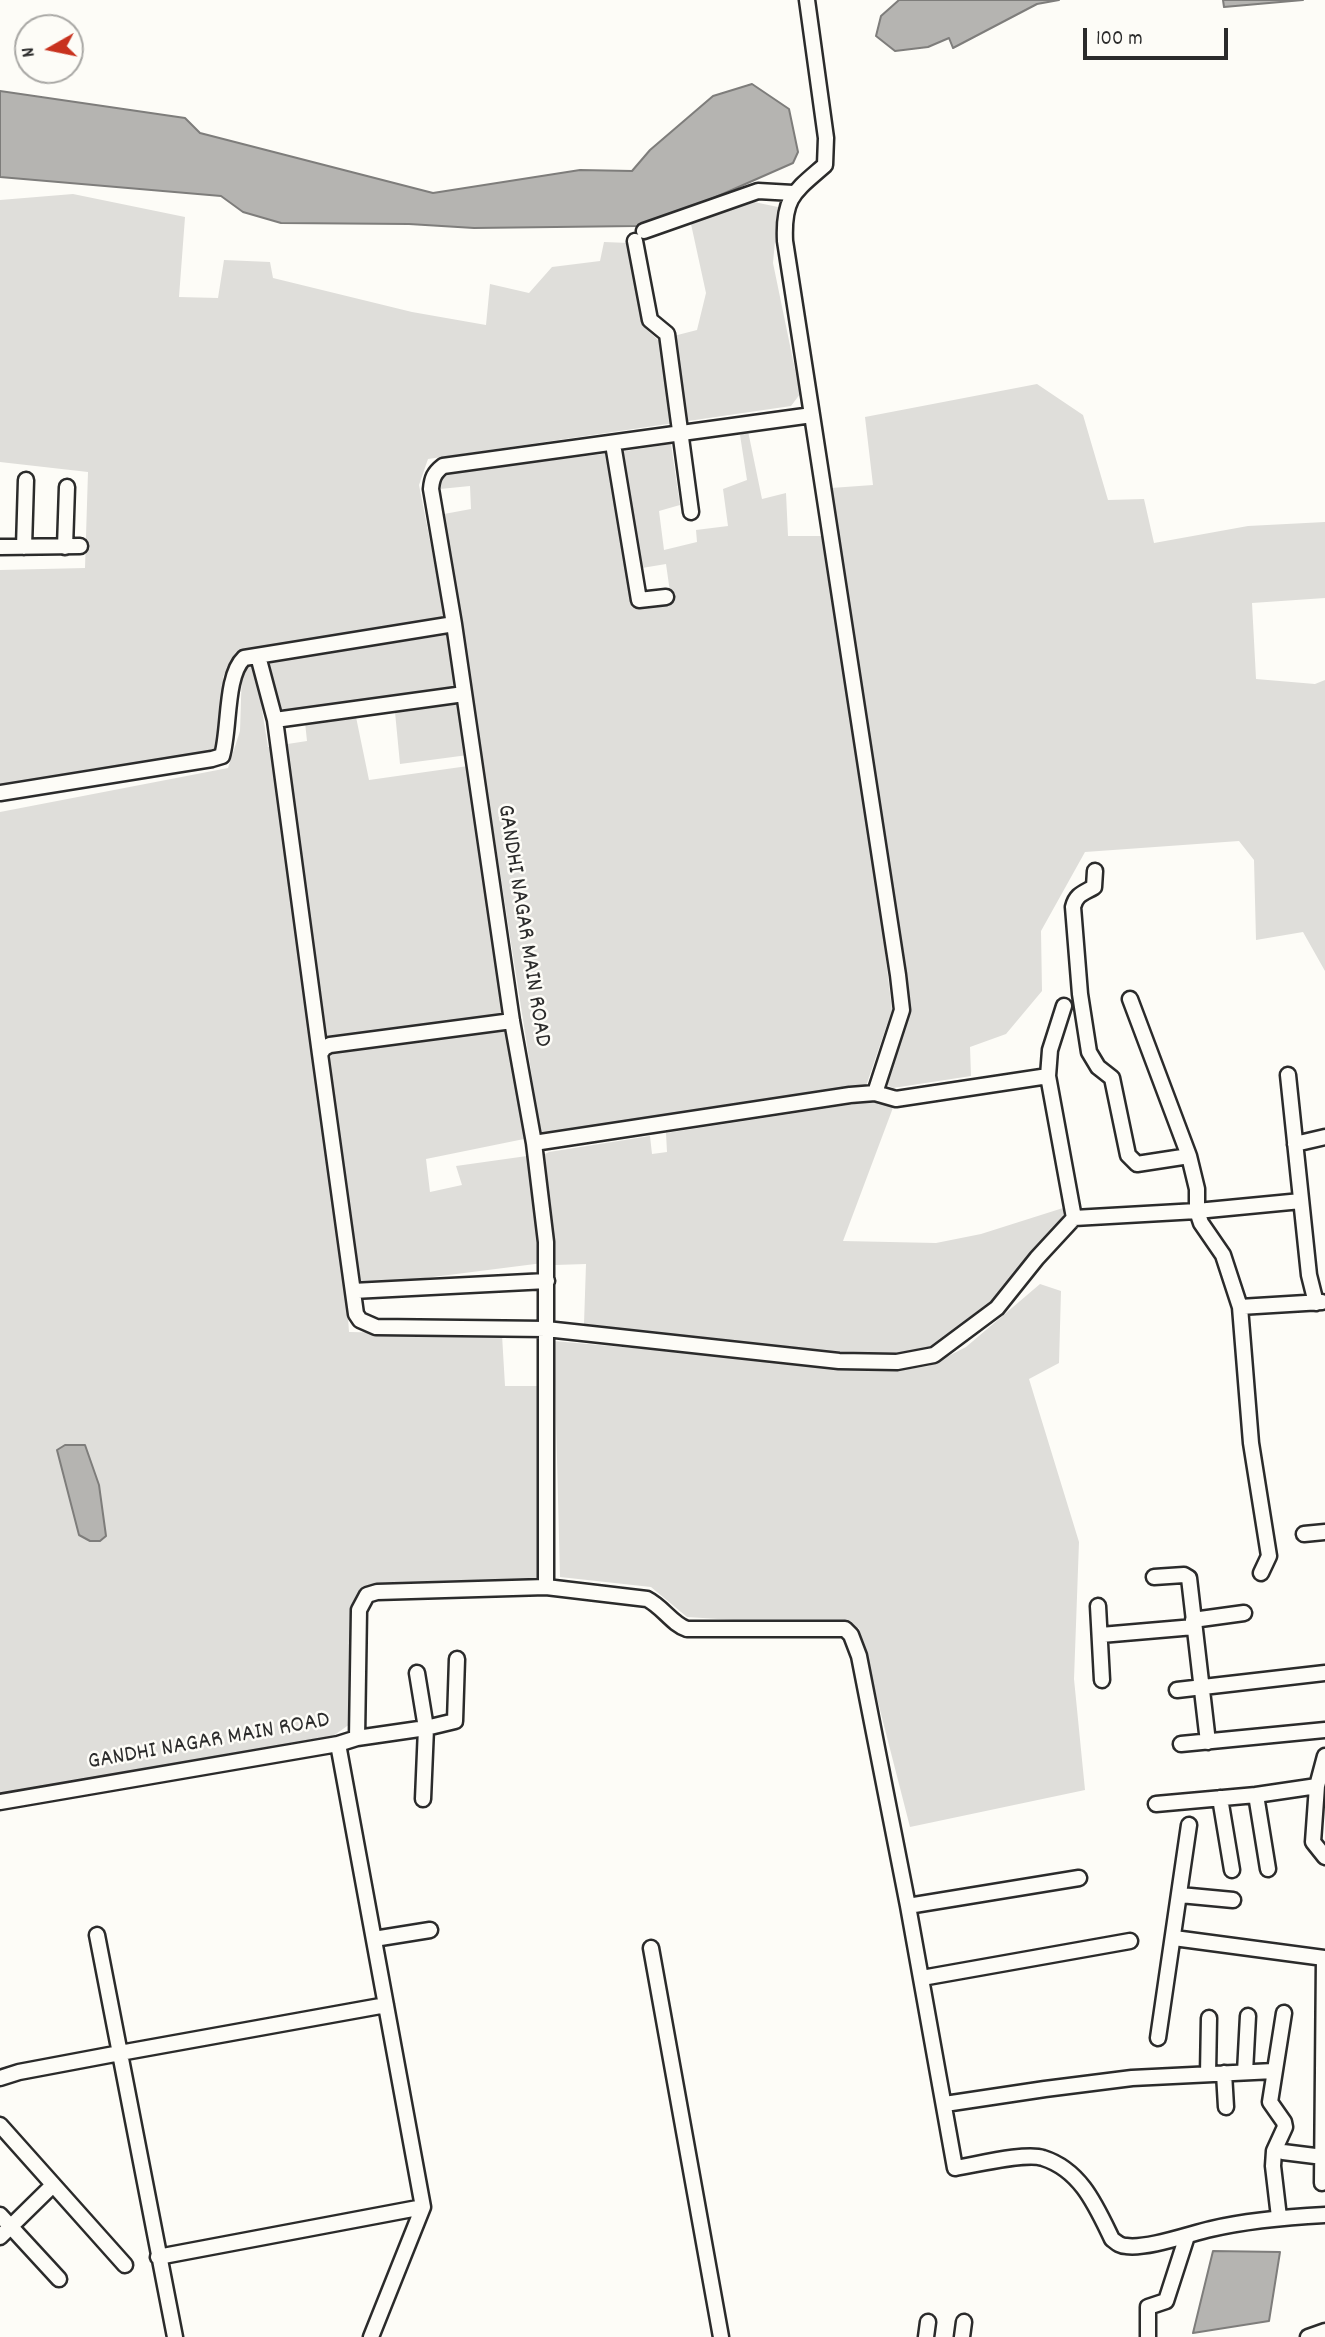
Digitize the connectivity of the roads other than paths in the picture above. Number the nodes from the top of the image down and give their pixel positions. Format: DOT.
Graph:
graph roads {
  1 [pos="807,0"];
  2 [pos="793,193"];
  3 [pos="812,415"];
  4 [pos="680,435"];
  5 [pos="613,444"];
  6 [pos="26,480"];
  7 [pos="67,487"];
  8 [pos="691,512"];
  9 [pos="0,547"];
  10 [pos="24,547"];
  11 [pos="65,547"];
  12 [pos="80,547"];
  13 [pos="666,597"];
  14 [pos="454,624"];
  15 [pos="258,656"];
  16 [pos="464,694"];
  17 [pos="275,720"];
  18 [pos="0,793"];
  19 [pos="1095,871"];
  20 [pos="1130,999"];
  21 [pos="1064,1006"];
  22 [pos="512,1021"];
  23 [pos="320,1054"];
  24 [pos="1288,1074"];
  25 [pos="1048,1076"];
  26 [pos="875,1093"];
  27 [pos="1325,1137"];
  28 [pos="534,1143"];
  29 [pos="1296,1144"];
  30 [pos="1189,1156"];
  31 [pos="1301,1201"];
  32 [pos="1197,1211"];
  33 [pos="1074,1218"];
  34 [pos="547,1281"];
  35 [pos="354,1291"];
  36 [pos="1320,1302"];
  37 [pos="1240,1307"];
  38 [pos="546,1329"];
  39 [pos="1325,1532"];
  40 [pos="1304,1534"];
  41 [pos="1261,1573"];
  42 [pos="1154,1577"];
  43 [pos="546,1587"];
  44 [pos="1098,1606"];
  45 [pos="1244,1613"];
  46 [pos="1194,1624"];
  47 [pos="1101,1635"];
  48 [pos="457,1660"];
  49 [pos="417,1673"];
  50 [pos="1325,1673"];
  51 [pos="1102,1679"];
  52 [pos="1200,1687"];
  53 [pos="1177,1690"];
  54 [pos="426,1728"];
  55 [pos="1325,1730"];
  56 [pos="357,1738"];
  57 [pos="1208,1741"];
  58 [pos="338,1744"];
  59 [pos="1181,1744"];
  60 [pos="1325,1756"];
  61 [pos="1317,1786"];
  62 [pos="1256,1795"];
  63 [pos="1220,1798"];
  64 [pos="423,1799"];
  65 [pos="0,1802"];
  66 [pos="1156,1804"];
  67 [pos="1189,1825"];
  68 [pos="1324,1856"];
  69 [pos="1269,1869"];
  70 [pos="1232,1870"];
  71 [pos="1079,1878"];
  72 [pos="1180,1895"];
  73 [pos="1233,1900"];
  74 [pos="908,1906"];
  75 [pos="430,1930"];
  76 [pos="97,1935"];
  77 [pos="1174,1938"];
  78 [pos="374,1939"];
  79 [pos="1130,1941"];
  80 [pos="651,1948"];
  81 [pos="922,1978"];
  82 [pos="386,2005"];
  83 [pos="1283,2013"];
  84 [pos="1248,2016"];
  85 [pos="1325,2017"];
  86 [pos="1209,2018"];
  87 [pos="1158,2038"];
  88 [pos="120,2053"];
  89 [pos="1325,2066"];
  90 [pos="1274,2071"];
  91 [pos="1245,2072"];
  92 [pos="1224,2073"];
  93 [pos="1208,2074"];
  94 [pos="0,2078"];
  95 [pos="945,2104"];
  96 [pos="1226,2107"];
  97 [pos="1324,2123"];
  98 [pos="0,2125"];
  99 [pos="1283,2152"];
  100 [pos="1323,2157"];
  101 [pos="1322,2183"];
  102 [pos="53,2185"];
  103 [pos="423,2207"];
  104 [pos="0,2214"];
  105 [pos="1325,2215"];
  106 [pos="1279,2217"];
  107 [pos="5,2231"];
  108 [pos="1187,2236"];
  109 [pos="158,2257"];
  110 [pos="125,2265"];
  111 [pos="59,2279"];
  112 [pos="1325,2331"];
  113 [pos="175,2337"];
  114 [pos="371,2337"];
  115 [pos="721,2337"];
  116 [pos="1148,2337"];
  117 [pos="1308,2337"];
  1 -- 2 [label="street"];
  2 -- 3 [label="street"];
  2 -- 4 [label="street"];
  3 -- 4 [label="street, GANDHI NAGAR MAIN ROAD"];
  3 -- 26 [label="street"];
  4 -- 5 [label="street, GANDHI NAGAR MAIN ROAD"];
  4 -- 8 [label="street"];
  5 -- 13 [label="street"];
  5 -- 14 [label="street, GANDHI NAGAR MAIN ROAD"];
  6 -- 10 [label="street"];
  7 -- 11 [label="street"];
  9 -- 10 [label="street"];
  10 -- 11 [label="street"];
  11 -- 12 [label="street"];
  14 -- 15 [label="street"];
  14 -- 16 [label="street, GANDHI NAGAR MAIN ROAD"];
  15 -- 17 [label="street"];
  15 -- 18 [label="street"];
  16 -- 17 [label="street"];
  16 -- 22 [label="street, GANDHI NAGAR MAIN ROAD"];
  17 -- 23 [label="street"];
  19 -- 30 [label="street"];
  20 -- 30 [label="street"];
  21 -- 25 [label="street"];
  22 -- 23 [label="street"];
  22 -- 28 [label="street, GANDHI NAGAR MAIN ROAD"];
  23 -- 35 [label="street"];
  24 -- 29 [label="street"];
  25 -- 26 [label="street"];
  25 -- 33 [label="street"];
  26 -- 28 [label="street"];
  27 -- 29 [label="street"];
  28 -- 34 [label="street, GANDHI NAGAR MAIN ROAD"];
  29 -- 31 [label="street"];
  30 -- 32 [label="street"];
  31 -- 32 [label="street"];
  31 -- 36 [label="street"];
  32 -- 33 [label="street"];
  32 -- 37 [label="street"];
  33 -- 38 [label="street"];
  34 -- 35 [label="street"];
  34 -- 38 [label="street, GANDHI NAGAR MAIN ROAD"];
  35 -- 38 [label="street"];
  36 -- 37 [label="street"];
  37 -- 41 [label="street"];
  38 -- 43 [label="street, GANDHI NAGAR MAIN ROAD"];
  39 -- 40 [label="street"];
  42 -- 46 [label="street"];
  43 -- 56 [label="street, GANDHI NAGAR MAIN ROAD"];
  43 -- 74 [label="street"];
  44 -- 47 [label="street"];
  45 -- 46 [label="street"];
  46 -- 47 [label="street"];
  46 -- 52 [label="street"];
  47 -- 51 [label="street"];
  48 -- 54 [label="street"];
  49 -- 54 [label="street"];
  50 -- 52 [label="street"];
  52 -- 53 [label="street"];
  52 -- 57 [label="street"];
  54 -- 56 [label="street"];
  54 -- 64 [label="street"];
  55 -- 57 [label="street"];
  56 -- 58 [label="street, GANDHI NAGAR MAIN ROAD"];
  57 -- 59 [label="street"];
  58 -- 65 [label="street, GANDHI NAGAR MAIN ROAD"];
  58 -- 78 [label="street"];
  60 -- 61 [label="street"];
  61 -- 62 [label="street"];
  61 -- 68 [label="street"];
  62 -- 63 [label="street"];
  62 -- 69 [label="street"];
  63 -- 66 [label="street"];
  63 -- 70 [label="street"];
  67 -- 72 [label="street"];
  71 -- 74 [label="street"];
  72 -- 73 [label="street"];
  72 -- 77 [label="street"];
  74 -- 81 [label="street"];
  75 -- 78 [label="street"];
  76 -- 88 [label="street"];
  77 -- 85 [label="street"];
  77 -- 87 [label="street"];
  78 -- 82 [label="street"];
  79 -- 81 [label="street"];
  80 -- 115 [label="street"];
  81 -- 95 [label="street"];
  82 -- 88 [label="street"];
  82 -- 103 [label="street"];
  83 -- 90 [label="street"];
  84 -- 91 [label="street"];
  85 -- 89 [label="street"];
  86 -- 93 [label="street"];
  88 -- 94 [label="street"];
  88 -- 109 [label="street"];
  89 -- 97 [label="street"];
  90 -- 91 [label="street"];
  90 -- 106 [label="street"];
  91 -- 92 [label="street"];
  92 -- 93 [label="street"];
  92 -- 96 [label="street"];
  93 -- 95 [label="street"];
  95 -- 108 [label="street"];
  97 -- 100 [label="street"];
  98 -- 102 [label="street"];
  99 -- 100 [label="street"];
  100 -- 101 [label="street"];
  102 -- 107 [label="street"];
  102 -- 110 [label="street"];
  103 -- 109 [label="street"];
  103 -- 114 [label="street"];
  104 -- 107 [label="street"];
  105 -- 106 [label="street"];
  106 -- 108 [label="street"];
  107 -- 111 [label="street"];
  108 -- 116 [label="street"];
  109 -- 113 [label="street"];
  112 -- 117 [label="street"];
}
